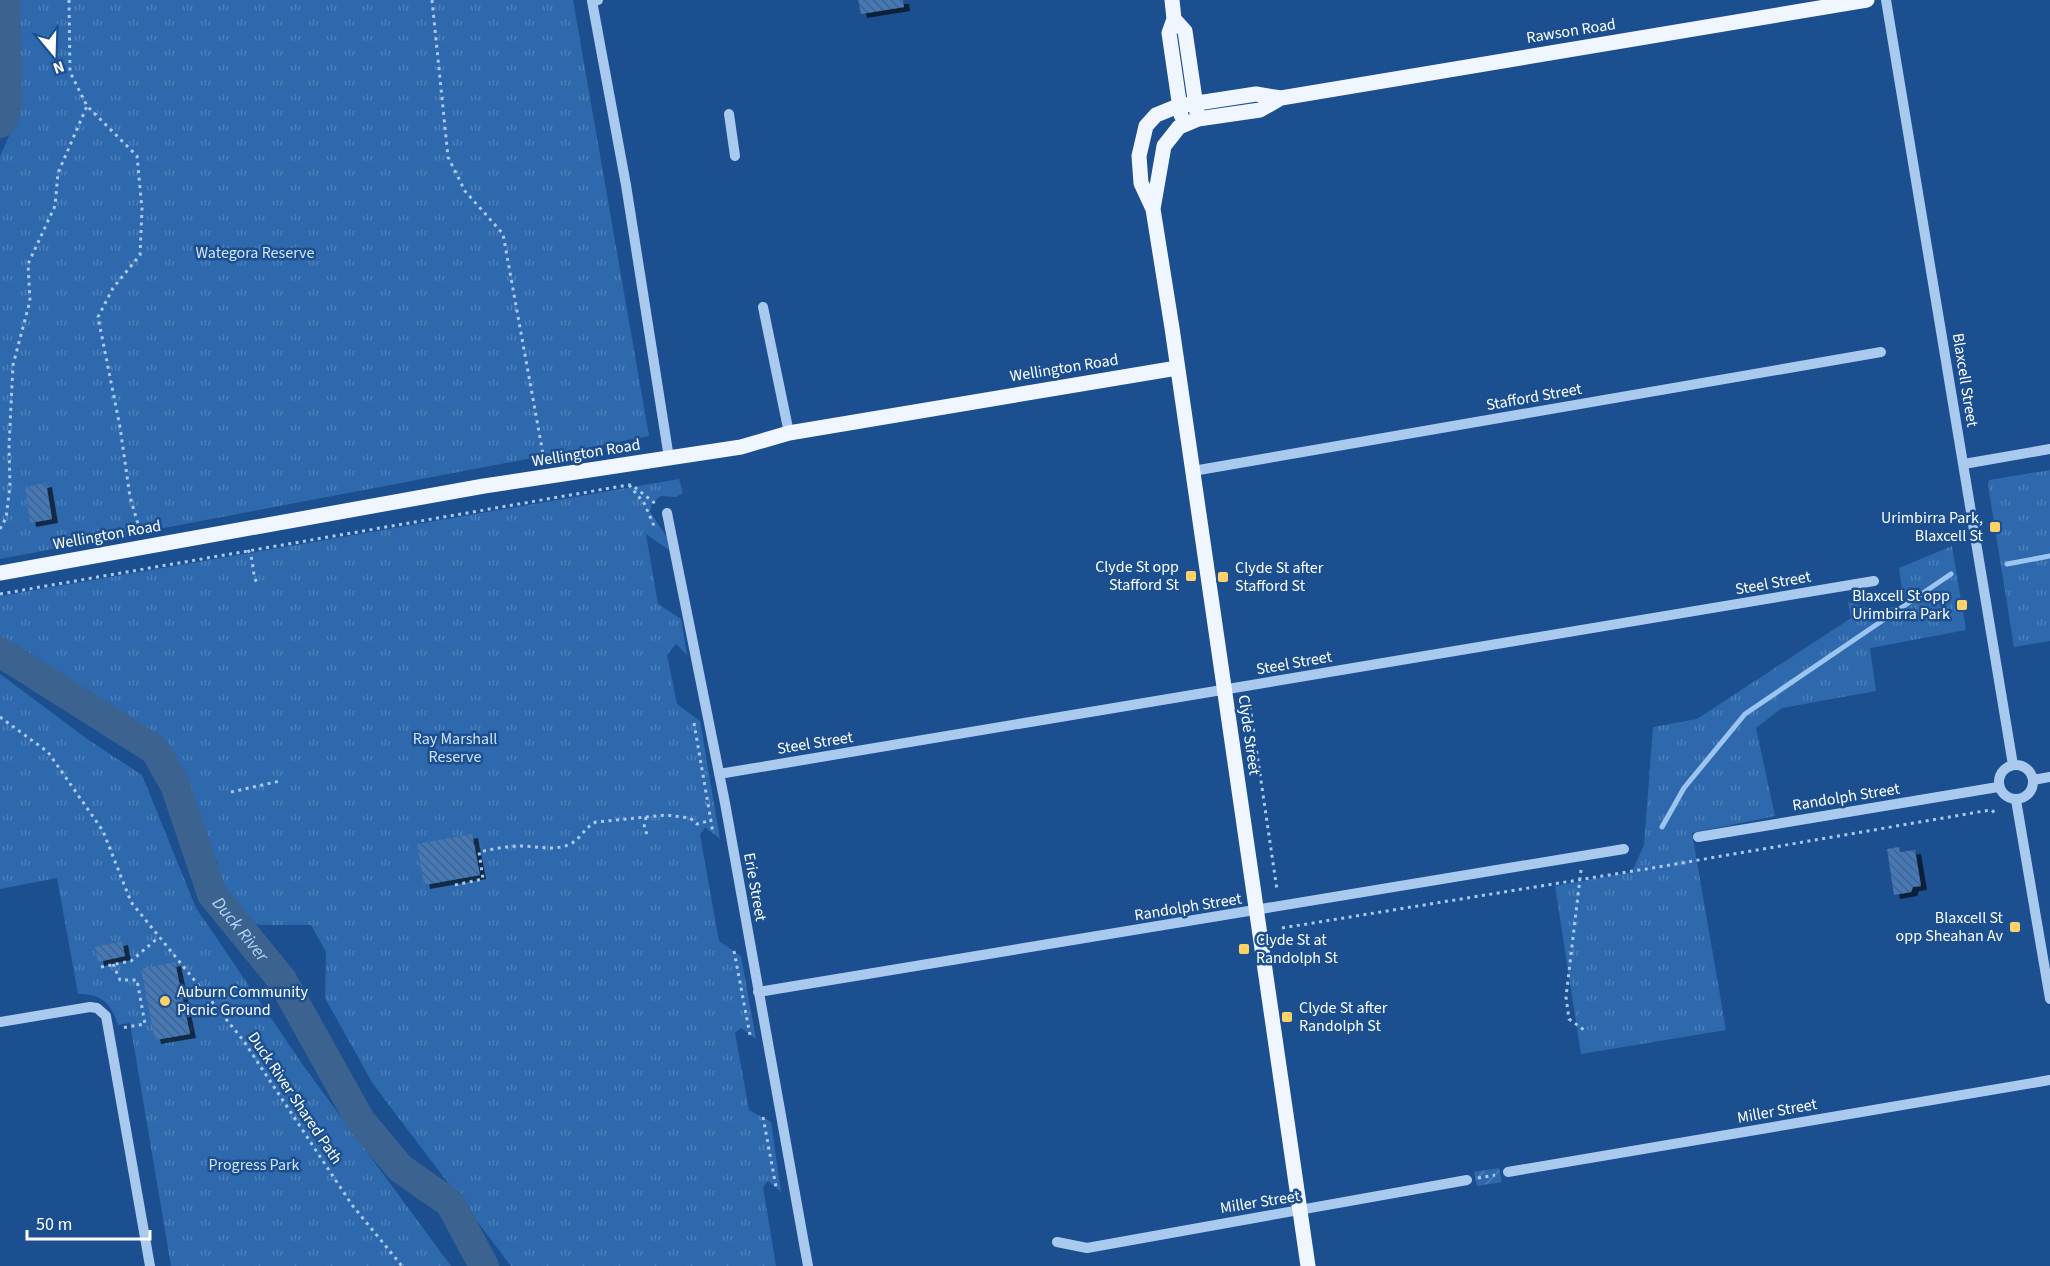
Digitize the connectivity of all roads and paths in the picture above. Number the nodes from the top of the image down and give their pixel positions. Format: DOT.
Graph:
graph roads {
  1 [pos="69,0"];
  2 [pos="432,0"];
  3 [pos="598,0"];
  4 [pos="1172,0"];
  5 [pos="1867,0"];
  6 [pos="1886,0"];
  7 [pos="1174,18"];
  8 [pos="1281,98"];
  9 [pos="1196,103"];
  10 [pos="87,106"];
  11 [pos="1178,106"];
  12 [pos="729,114"];
  13 [pos="1191,122"];
  14 [pos="735,156"];
  15 [pos="1153,209"];
  16 [pos="763,307"];
  17 [pos="1881,352"];
  18 [pos="1177,368"];
  19 [pos="789,433"];
  20 [pos="2050,449"];
  21 [pos="543,454"];
  22 [pos="669,458"];
  23 [pos="1964,464"];
  24 [pos="1193,471"];
  25 [pos="628,485"];
  26 [pos="668,513"];
  27 [pos="0,529"];
  28 [pos="658,535"];
  29 [pos="146,546"];
  30 [pos="248,550"];
  31 [pos="0,573"];
  32 [pos="1874,581"];
  33 [pos="256,584"];
  34 [pos="0,594"];
  35 [pos="1224,690"];
  36 [pos="1249,697"];
  37 [pos="692,716"];
  38 [pos="0,717"];
  39 [pos="2013,765"];
  40 [pos="719,774"];
  41 [pos="2050,777"];
  42 [pos="2033,780"];
  43 [pos="280,781"];
  44 [pos="1998,787"];
  45 [pos="231,792"];
  46 [pos="2016,800"];
  47 [pos="1996,815"];
  48 [pos="646,817"];
  49 [pos="712,820"];
  50 [pos="713,833"];
  51 [pos="647,834"];
  52 [pos="1698,837"];
  53 [pos="1624,849"];
  54 [pos="1581,856"];
  55 [pos="1580,878"];
  56 [pos="455,885"];
  57 [pos="1277,890"];
  58 [pos="1256,911"];
  59 [pos="1282,928"];
  60 [pos="159,937"];
  61 [pos="734,951"];
  62 [pos="113,964"];
  63 [pos="101,967"];
  64 [pos="2049,991"];
  65 [pos="758,992"];
  66 [pos="0,1022"];
  67 [pos="110,1029"];
  68 [pos="1584,1030"];
  69 [pos="750,1035"];
  70 [pos="2050,1080"];
  71 [pos="763,1117"];
  72 [pos="1508,1172"];
  73 [pos="1467,1180"];
  74 [pos="776,1187"];
  75 [pos="1300,1211"];
  76 [pos="1057,1242"];
  77 [pos="150,1266"];
  78 [pos="402,1266"];
  79 [pos="808,1266"];
  80 [pos="1308,1266"];
  1 -- 10 [label="path"];
  2 -- 21 [label="path"];
  3 -- 22 [label="street"];
  4 -- 7 [label="main road"];
  5 -- 8 [label="main road, Rawson Road"];
  6 -- 23 [label="street, Blaxcell Street"];
  7 -- 9 [label="main road"];
  7 -- 11 [label="main road"];
  8 -- 9 [label="main road, Rawson Road"];
  8 -- 13 [label="main road, Rawson Road"];
  9 -- 11 [label="main road, Rawson Road"];
  9 -- 13 [label="main road"];
  10 -- 27 [label="path"];
  10 -- 29 [label="path"];
  11 -- 13 [label="main road"];
  11 -- 15 [label="main road, Clyde Street"];
  12 -- 14 [label="street"];
  13 -- 15 [label="main road, Clyde Street"];
  15 -- 18 [label="main road, Clyde Street"];
  16 -- 19 [label="street"];
  17 -- 24 [label="street, Stafford Street"];
  18 -- 19 [label="main road, Wellington Road"];
  18 -- 24 [label="main road, Clyde Street"];
  19 -- 22 [label="main road, Wellington Road"];
  20 -- 23 [label="street"];
  22 -- 29 [label="main road, Wellington Road"];
  23 -- 39 [label="street, Blaxcell Street"];
  24 -- 35 [label="main road, Clyde Street"];
  25 -- 26 [label="path"];
  25 -- 28 [label="path"];
  25 -- 30 [label="path"];
  26 -- 40 [label="street, Erie Street"];
  29 -- 31 [label="main road, Wellington Road"];
  30 -- 33 [label="path"];
  30 -- 34 [label="path"];
  32 -- 35 [label="street, Steel Street"];
  35 -- 40 [label="street, Steel Street"];
  35 -- 58 [label="main road, Clyde Street"];
  36 -- 57 [label="path"];
  37 -- 49 [label="path"];
  38 -- 60 [label="path, Duck River Shared Path"];
  39 -- 42 [label="street"];
  39 -- 44 [label="street"];
  40 -- 65 [label="street, Erie Street"];
  41 -- 42 [label="street"];
  42 -- 46 [label="street"];
  43 -- 45 [label="path"];
  44 -- 46 [label="street"];
  44 -- 52 [label="street, Randolph Street"];
  46 -- 64 [label="street"];
  47 -- 55 [label="path"];
  48 -- 49 [label="path"];
  48 -- 51 [label="path"];
  48 -- 56 [label="path"];
  49 -- 50 [label="path"];
  53 -- 54 [label="street, Randolph Street"];
  54 -- 55 [label="path"];
  54 -- 58 [label="street, Randolph Street"];
  55 -- 59 [label="path"];
  55 -- 68 [label="path"];
  58 -- 65 [label="street, Randolph Street"];
  58 -- 75 [label="main road, Clyde Street"];
  60 -- 62 [label="path"];
  60 -- 78 [label="path, Duck River Shared Path"];
  61 -- 69 [label="path"];
  62 -- 63 [label="path"];
  62 -- 67 [label="path"];
  65 -- 79 [label="street, Erie Street"];
  66 -- 67 [label="street"];
  67 -- 77 [label="street"];
  70 -- 72 [label="street, Miller Street"];
  71 -- 74 [label="path"];
  72 -- 73 [label="path"];
  73 -- 75 [label="street, Miller Street"];
  75 -- 76 [label="street, Miller Street"];
  75 -- 80 [label="main road, Clyde Street"];
}
